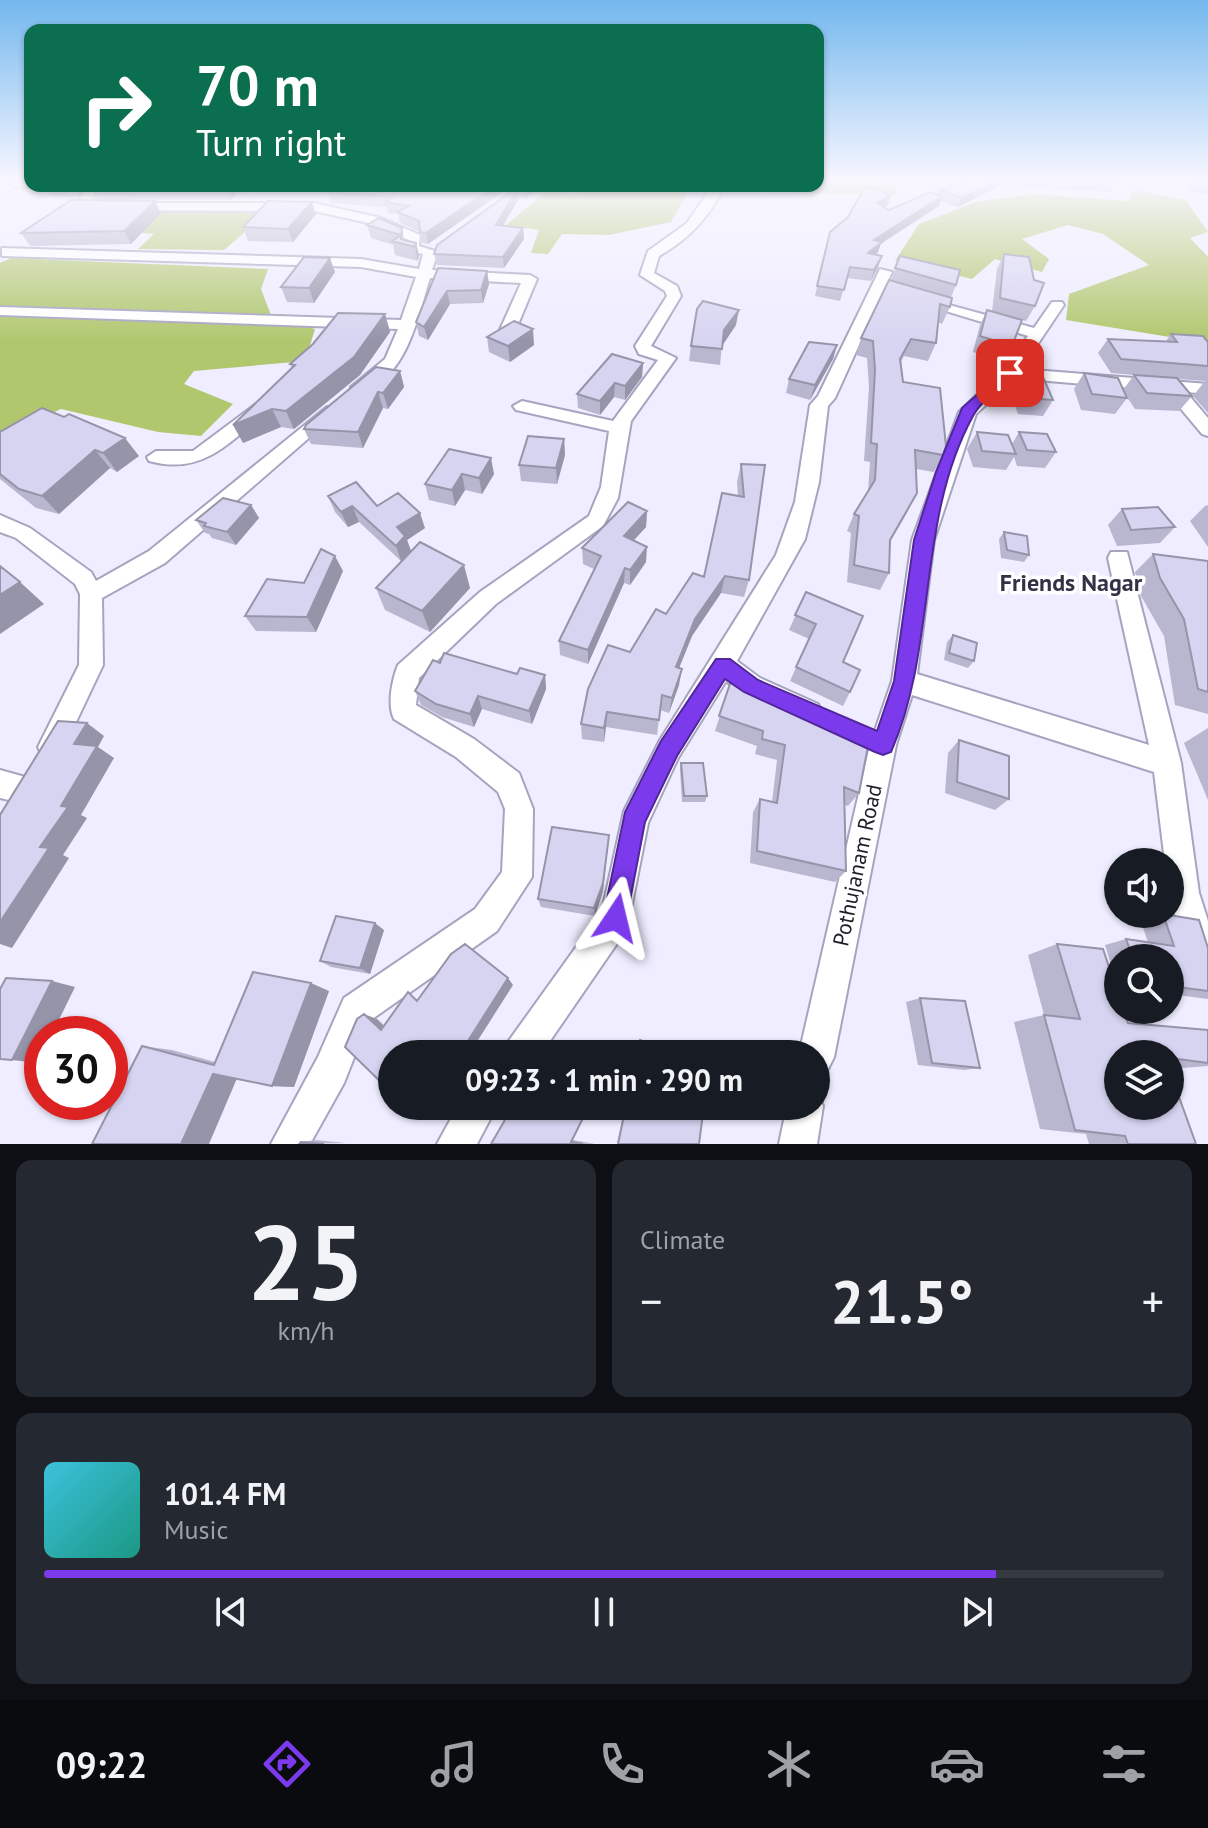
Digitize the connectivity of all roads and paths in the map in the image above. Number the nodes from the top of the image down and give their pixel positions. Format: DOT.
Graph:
graph roads {
  1 [pos="407,234"];
  2 [pos="683,234"];
  3 [pos="2,252"];
  4 [pos="426,274"];
  5 [pos="1057,305"];
  6 [pos="0,311"];
  7 [pos="408,325"];
  8 [pos="506,334"];
  9 [pos="1038,334"];
  10 [pos="1010,373"];
  11 [pos="1171,386"];
  12 [pos="1208,389"];
  13 [pos="267,401"];
  14 [pos="522,406"];
  15 [pos="619,428"];
  16 [pos="1208,430"];
  17 [pos="156,457"];
  18 [pos="0,523"];
  19 [pos="1119,558"];
  20 [pos="91,594"];
  21 [pos="723,665"];
  22 [pos="904,681"];
  23 [pos="830,721"];
  24 [pos="857,733"];
  25 [pos="883,745"];
  26 [pos="1167,763"];
  27 [pos="13,795"];
  28 [pos="1196,895"];
  29 [pos="1208,973"];
  30 [pos="530,1040"];
  31 [pos="820,1040"];
  32 [pos="471,1120"];
  33 [pos="802,1120"];
  34 [pos="290,1144"];
  35 [pos="456,1144"];
  36 [pos="798,1144"];
  1 -- 4 [label="street"];
  2 -- 15 [label="street"];
  3 -- 4 [label="street"];
  4 -- 7 [label="street"];
  4 -- 8 [label="street"];
  5 -- 9 [label="street, Pothujanam Road"];
  6 -- 7 [label="street"];
  7 -- 20 [label="street"];
  9 -- 10 [label="street, Pothujanam Road"];
  9 -- 21 [label="street"];
  10 -- 11 [label="street"];
  10 -- 22 [label="street, Pothujanam Road"];
  11 -- 12 [label="street"];
  11 -- 16 [label="street"];
  13 -- 17 [label="street"];
  14 -- 15 [label="street"];
  15 -- 34 [label="street"];
  18 -- 20 [label="street"];
  19 -- 26 [label="street"];
  20 -- 27 [label="street"];
  21 -- 23 [label="street"];
  21 -- 30 [label="street"];
  22 -- 25 [label="street, Pothujanam Road"];
  22 -- 26 [label="street"];
  24 -- 25 [label="street"];
  25 -- 31 [label="street, Pothujanam Road"];
  26 -- 28 [label="street"];
  28 -- 29 [label="street"];
  32 -- 35 [label="street"];
  33 -- 36 [label="street"];
}
